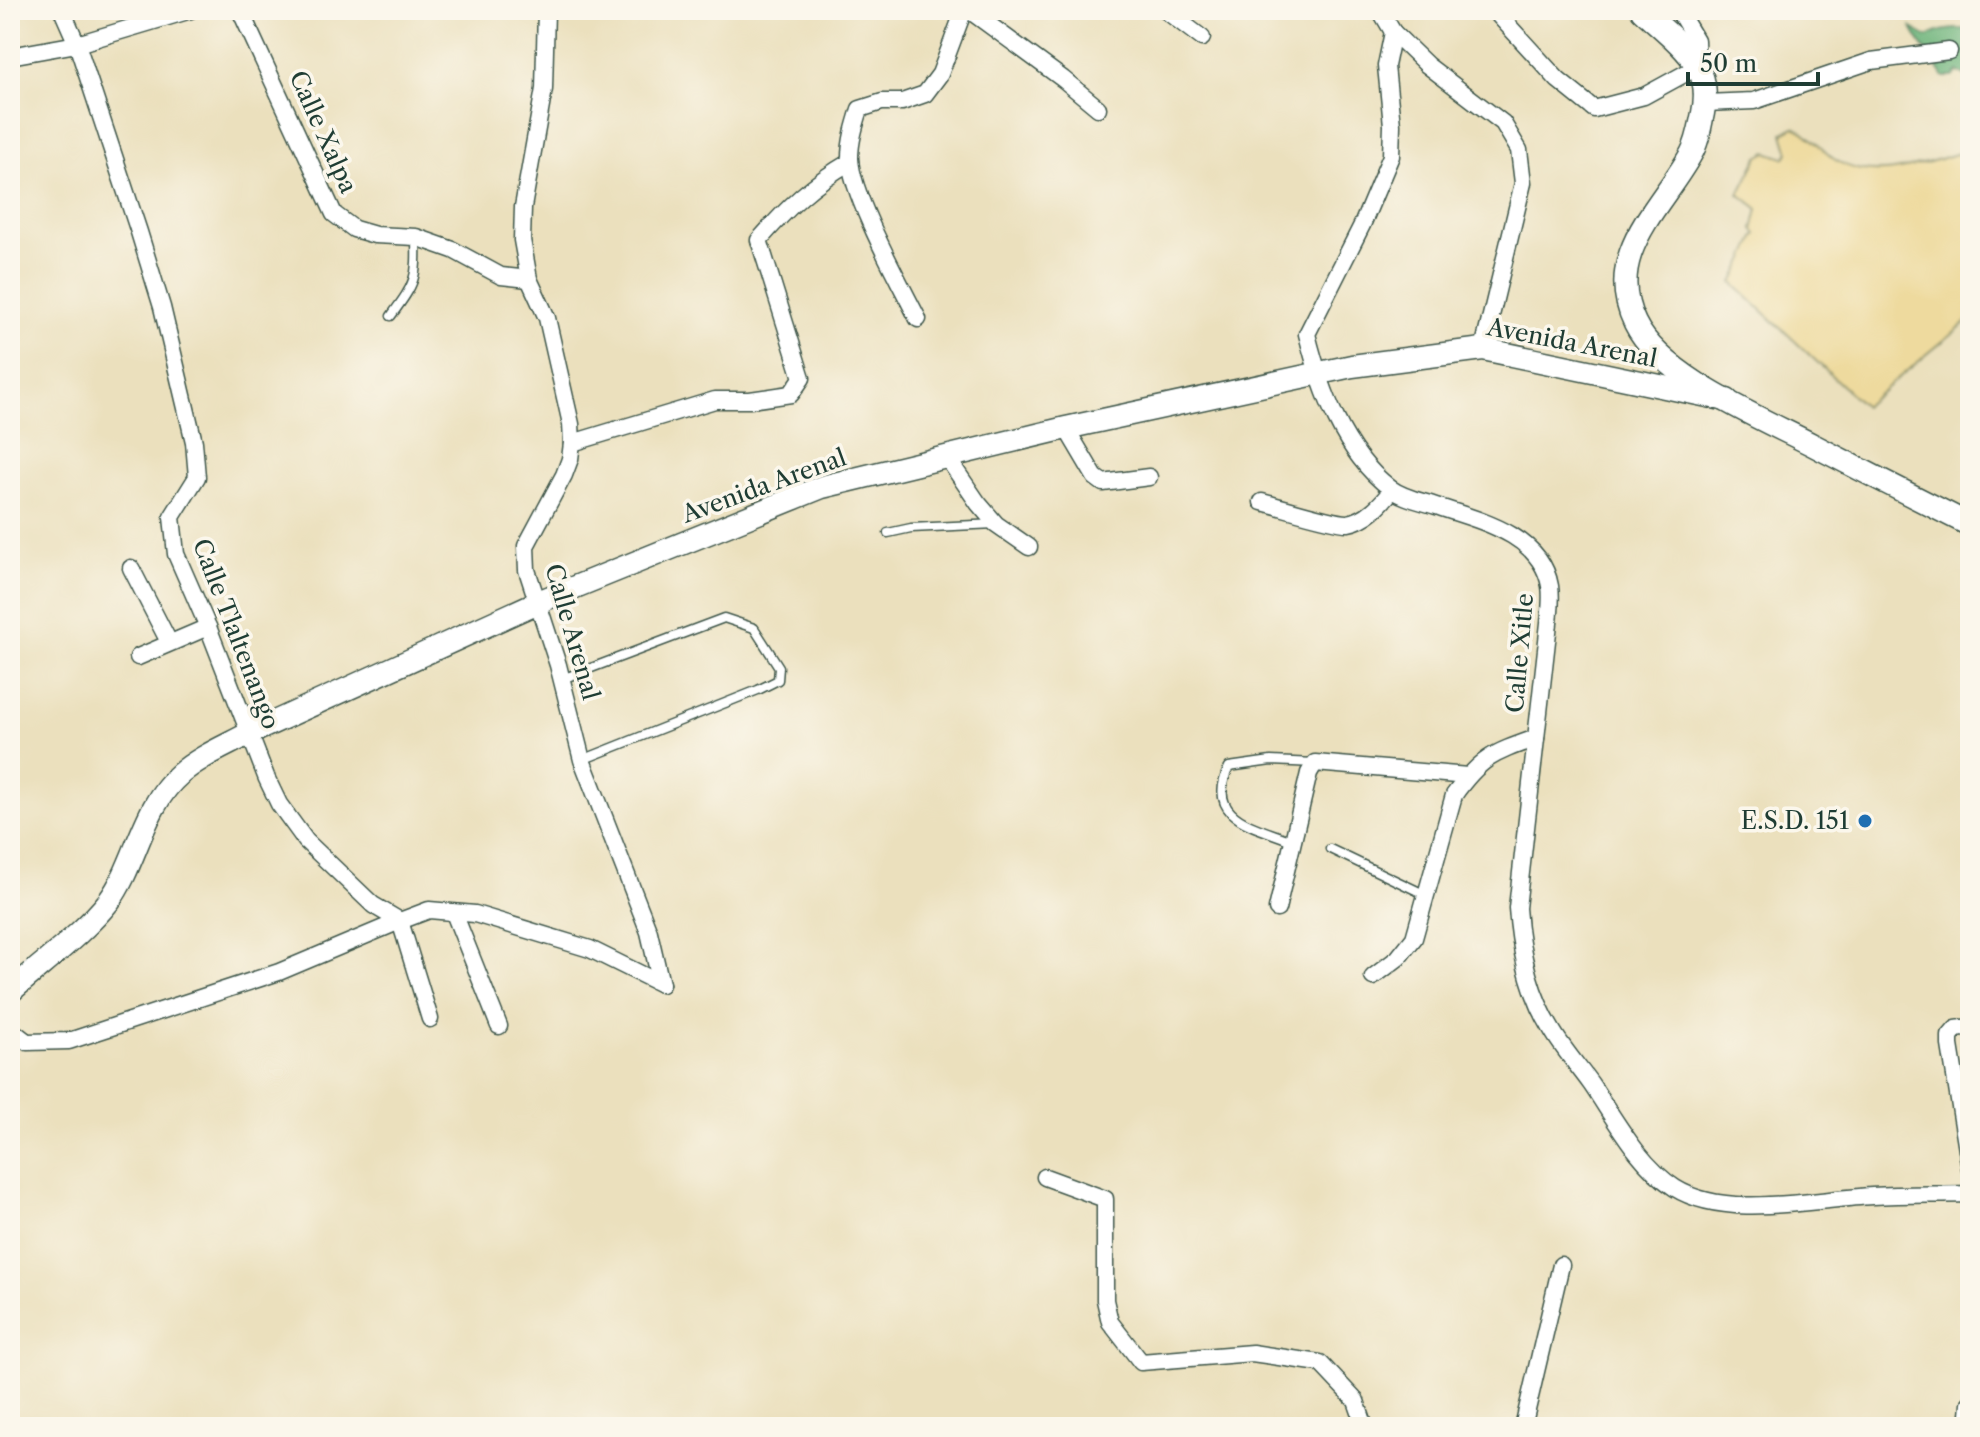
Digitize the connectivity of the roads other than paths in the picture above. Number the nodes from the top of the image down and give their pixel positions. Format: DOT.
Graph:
graph roads {
  1 [pos="62,10"];
  2 [pos="191,10"];
  3 [pos="240,10"];
  4 [pos="546,10"];
  5 [pos="967,10"];
  6 [pos="1165,10"];
  7 [pos="1380,10"];
  8 [pos="1494,10"];
  9 [pos="1642,10"];
  10 [pos="1678,10"];
  11 [pos="1393,32"];
  12 [pos="1202,38"];
  13 [pos="77,44"];
  14 [pos="1949,51"];
  15 [pos="10,56"];
  16 [pos="1697,67"];
  17 [pos="1705,103"];
  18 [pos="1098,108"];
  19 [pos="850,162"];
  20 [pos="416,237"];
  21 [pos="529,279"];
  22 [pos="391,316"];
  23 [pos="918,319"];
  24 [pos="1483,349"];
  25 [pos="1317,374"];
  26 [pos="1727,400"];
  27 [pos="1066,428"];
  28 [pos="572,443"];
  29 [pos="946,456"];
  30 [pos="1149,477"];
  31 [pos="1392,490"];
  32 [pos="1262,502"];
  33 [pos="996,524"];
  34 [pos="1970,525"];
  35 [pos="888,533"];
  36 [pos="1029,547"];
  37 [pos="131,568"];
  38 [pos="538,602"];
  39 [pos="208,627"];
  40 [pos="169,642"];
  41 [pos="138,657"];
  42 [pos="562,679"];
  43 [pos="248,734"];
  44 [pos="1536,738"];
  45 [pos="582,760"];
  46 [pos="1315,763"];
  47 [pos="1468,776"];
  48 [pos="1293,842"];
  49 [pos="1330,849"];
  50 [pos="1427,895"];
  51 [pos="1277,909"];
  52 [pos="454,913"];
  53 [pos="400,921"];
  54 [pos="1373,977"];
  55 [pos="10,992"];
  56 [pos="430,1019"];
  57 [pos="499,1026"];
  58 [pos="1970,1027"];
  59 [pos="10,1029"];
  60 [pos="1970,1169"];
  61 [pos="1045,1177"];
  62 [pos="1970,1194"];
  63 [pos="1561,1265"];
  64 [pos="1970,1403"];
  65 [pos="1365,1427"];
  66 [pos="1523,1427"];
  67 [pos="1968,1427"];
  1 -- 13 [label="street, Calle Tlaltenango"];
  2 -- 13 [label="street"];
  3 -- 20 [label="street, Calle Xalpa"];
  4 -- 21 [label="street, Calle Arenal"];
  5 -- 18 [label="street"];
  5 -- 19 [label="street"];
  6 -- 12 [label="street"];
  7 -- 11 [label="street"];
  8 -- 16 [label="street"];
  9 -- 16 [label="street"];
  10 -- 16 [label="street"];
  11 -- 24 [label="street"];
  11 -- 25 [label="street, Calle Xitle"];
  13 -- 15 [label="street"];
  13 -- 39 [label="street, Calle Tlaltenango"];
  14 -- 17 [label="street"];
  16 -- 17 [label="street"];
  17 -- 26 [label="street"];
  19 -- 23 [label="street"];
  19 -- 28 [label="street"];
  20 -- 21 [label="street, Calle Xalpa"];
  20 -- 22 [label="lane"];
  21 -- 28 [label="street, Calle Arenal"];
  24 -- 25 [label="street, Avenida Arenal"];
  24 -- 26 [label="street, Avenida Arenal"];
  25 -- 27 [label="street, Avenida Arenal"];
  25 -- 31 [label="street, Calle Xitle"];
  26 -- 34 [label="street"];
  27 -- 29 [label="street, Avenida Arenal"];
  27 -- 30 [label="street"];
  28 -- 38 [label="street, Calle Arenal"];
  29 -- 33 [label="street"];
  29 -- 38 [label="street, Avenida Arenal"];
  31 -- 32 [label="street"];
  31 -- 44 [label="street, Calle Xitle"];
  33 -- 35 [label="lane"];
  33 -- 36 [label="street"];
  37 -- 40 [label="street"];
  38 -- 42 [label="street, Calle Arenal"];
  38 -- 43 [label="street, Avenida Arenal"];
  39 -- 40 [label="street"];
  39 -- 43 [label="street, Calle Tlaltenango"];
  40 -- 41 [label="street"];
  42 -- 45 [label="street, Calle Arenal"];
  42 -- 45 [label="lane"];
  43 -- 53 [label="street, Calle Tlaltenango"];
  43 -- 55 [label="street, Avenida Arenal"];
  44 -- 47 [label="street"];
  44 -- 62 [label="street, Calle Xitle"];
  45 -- 52 [label="street, Calle Arenal"];
  46 -- 47 [label="street"];
  46 -- 48 [label="street"];
  46 -- 48 [label="lane"];
  47 -- 50 [label="street"];
  48 -- 51 [label="street"];
  49 -- 50 [label="lane"];
  50 -- 54 [label="street"];
  52 -- 53 [label="street"];
  52 -- 57 [label="street"];
  53 -- 56 [label="street"];
  53 -- 59 [label="street"];
  58 -- 60 [label="street"];
  61 -- 65 [label="street"];
  63 -- 66 [label="street"];
  64 -- 67 [label="street"];
}
